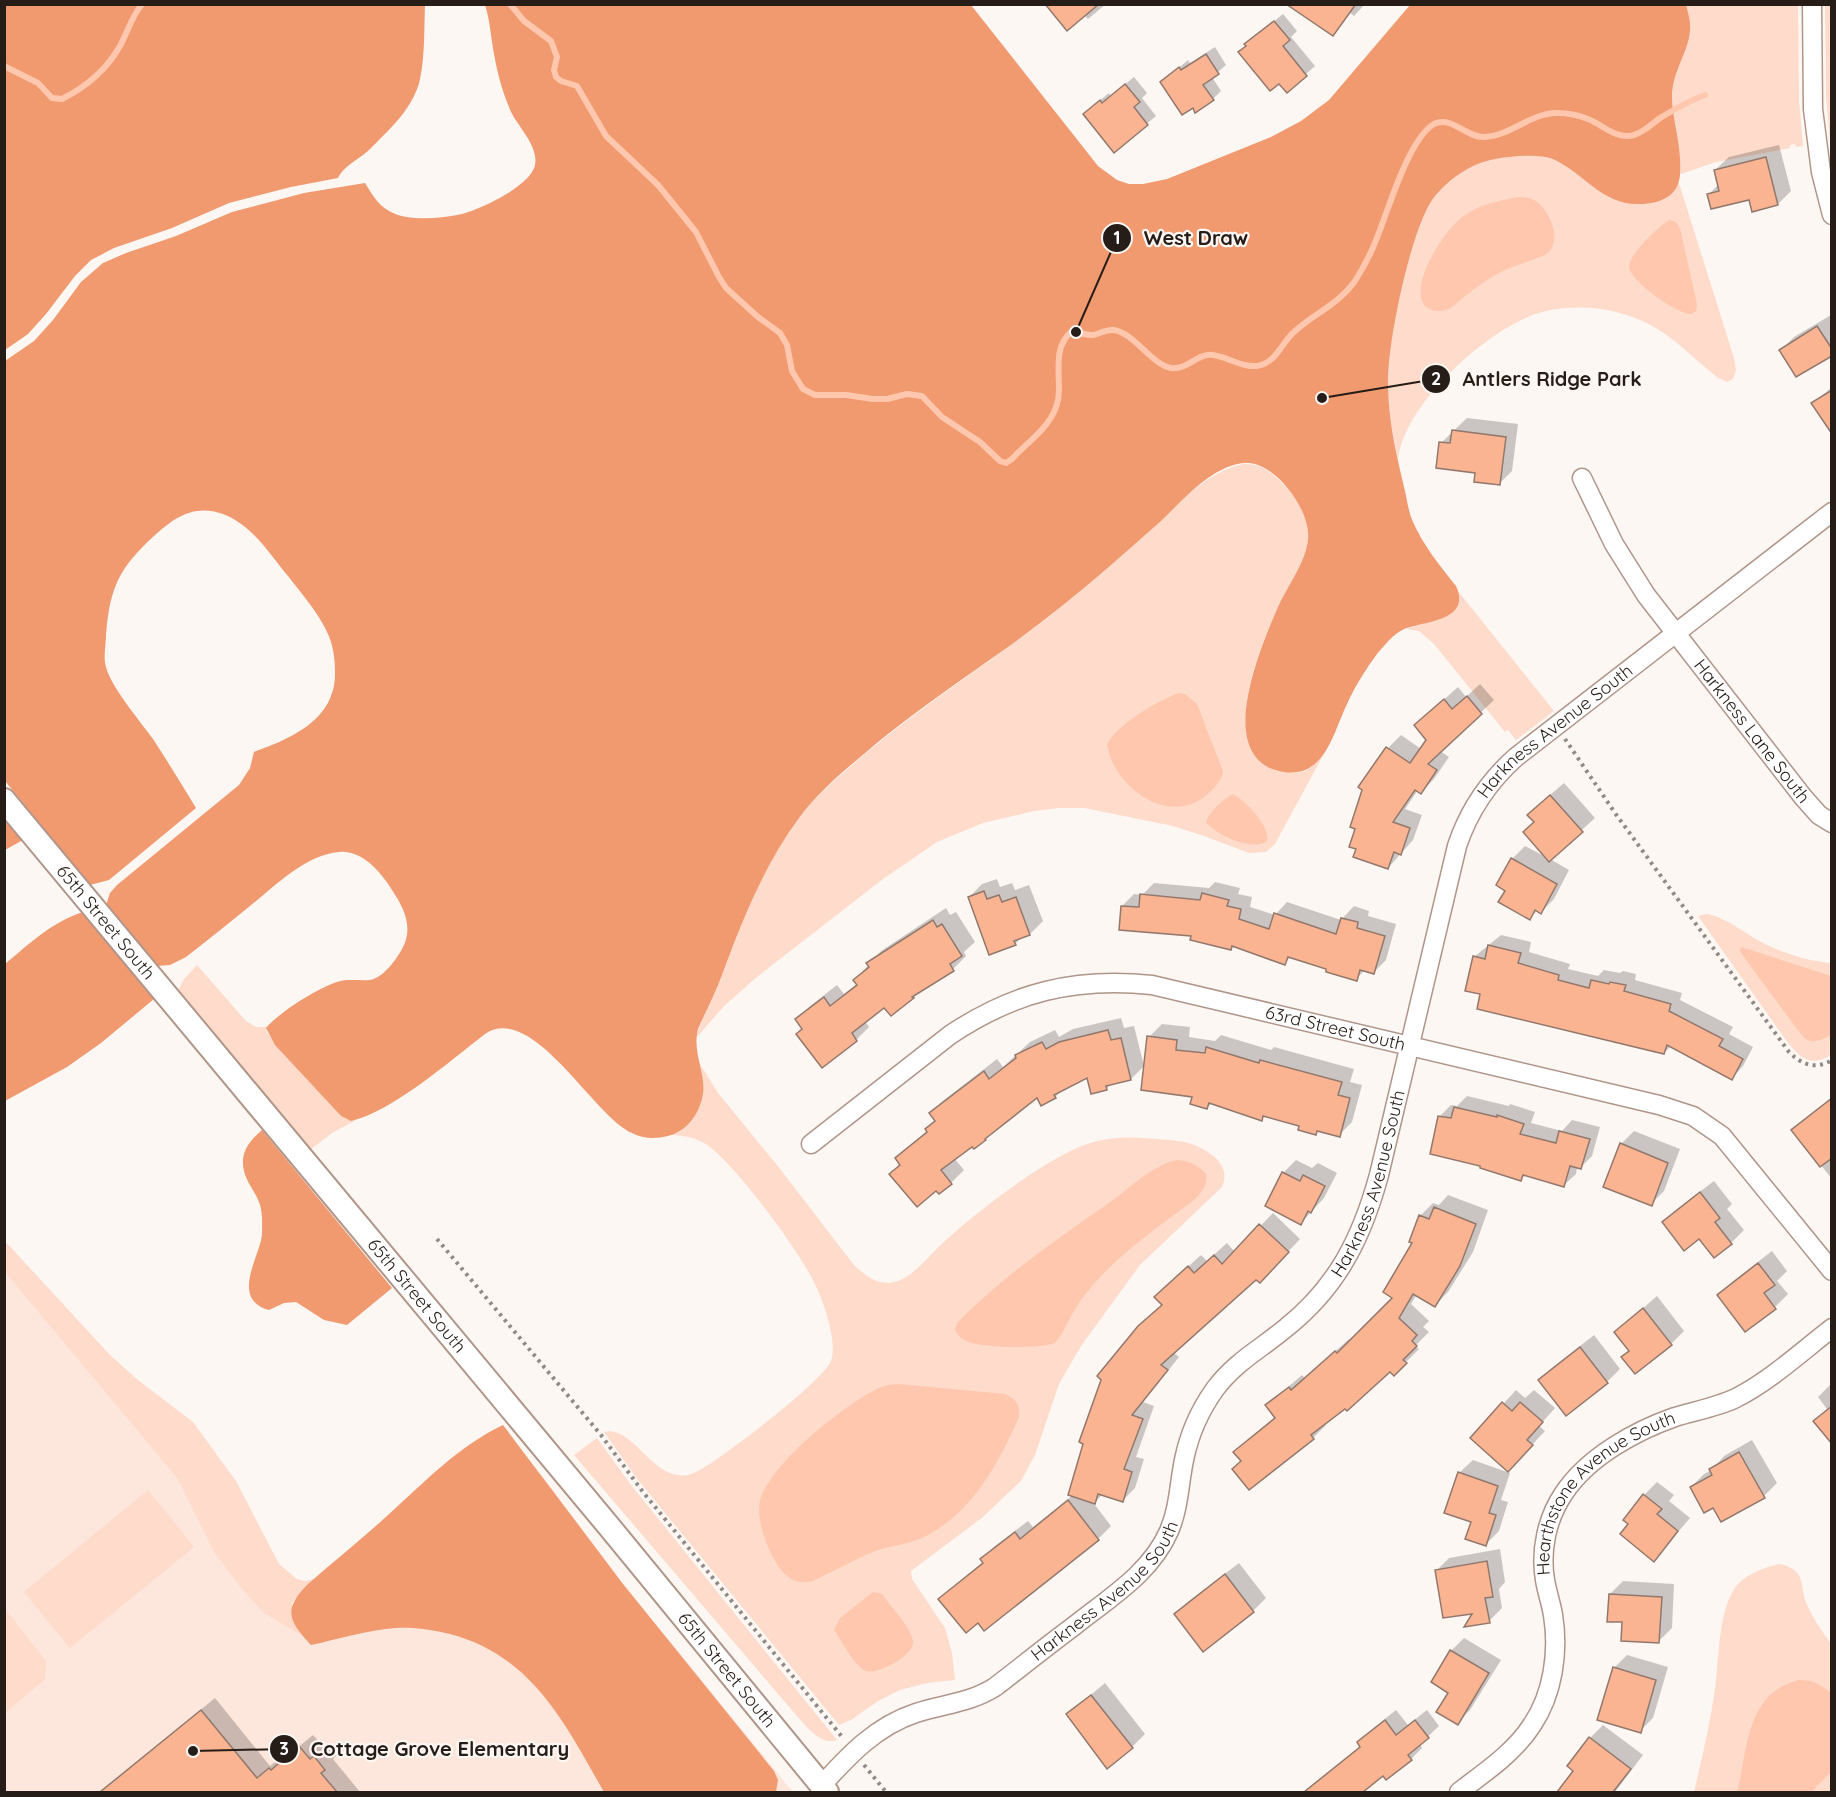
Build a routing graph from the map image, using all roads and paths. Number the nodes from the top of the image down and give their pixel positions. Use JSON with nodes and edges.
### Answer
{"nodes":[{"id":1,"x":1812,"y":4,"type":"edge"},
{"id":2,"x":1832,"y":215,"type":"edge"},
{"id":3,"x":1582,"y":478,"type":"dead end"},
{"id":4,"x":1832,"y":512,"type":"edge"},
{"id":5,"x":1676,"y":634,"type":"junction"},
{"id":6,"x":1565,"y":740,"type":"dead end"},
{"id":7,"x":4,"y":800,"type":"edge"},
{"id":8,"x":1832,"y":823,"type":"edge"},
{"id":9,"x":1409,"y":1046,"type":"junction"},
{"id":10,"x":1832,"y":1060,"type":"edge"},
{"id":11,"x":811,"y":1144,"type":"dead end"},
{"id":12,"x":437,"y":1239,"type":"dead end"},
{"id":13,"x":1832,"y":1271,"type":"edge"},
{"id":14,"x":1832,"y":1328,"type":"edge"},
{"id":15,"x":837,"y":1730,"type":"dead end"},
{"id":16,"x":875,"y":1779,"type":"dead end"},
{"id":17,"x":824,"y":1789,"type":"edge"},
{"id":18,"x":886,"y":1792,"type":"edge"},
{"id":19,"x":1459,"y":1792,"type":"edge"}],
"edges":[{"from":1,"to":2,"type":"street"},
{"from":3,"to":5,"type":"street","name":"Harkness Lane South"},
{"from":4,"to":5,"type":"street","name":"Harkness Avenue South"},
{"from":5,"to":8,"type":"street","name":"Harkness Lane South"},
{"from":5,"to":9,"type":"street","name":"Harkness Avenue South"},
{"from":6,"to":10,"type":"path"},
{"from":7,"to":17,"type":"street","name":"65th Street South"},
{"from":9,"to":11,"type":"street","name":"63rd Street South"},
{"from":9,"to":13,"type":"street","name":"63rd Street South"},
{"from":9,"to":17,"type":"street","name":"Harkness Avenue South"},
{"from":12,"to":15,"type":"path"},
{"from":14,"to":19,"type":"street","name":"Hearthstone Avenue South"},
{"from":16,"to":18,"type":"path"}]}
